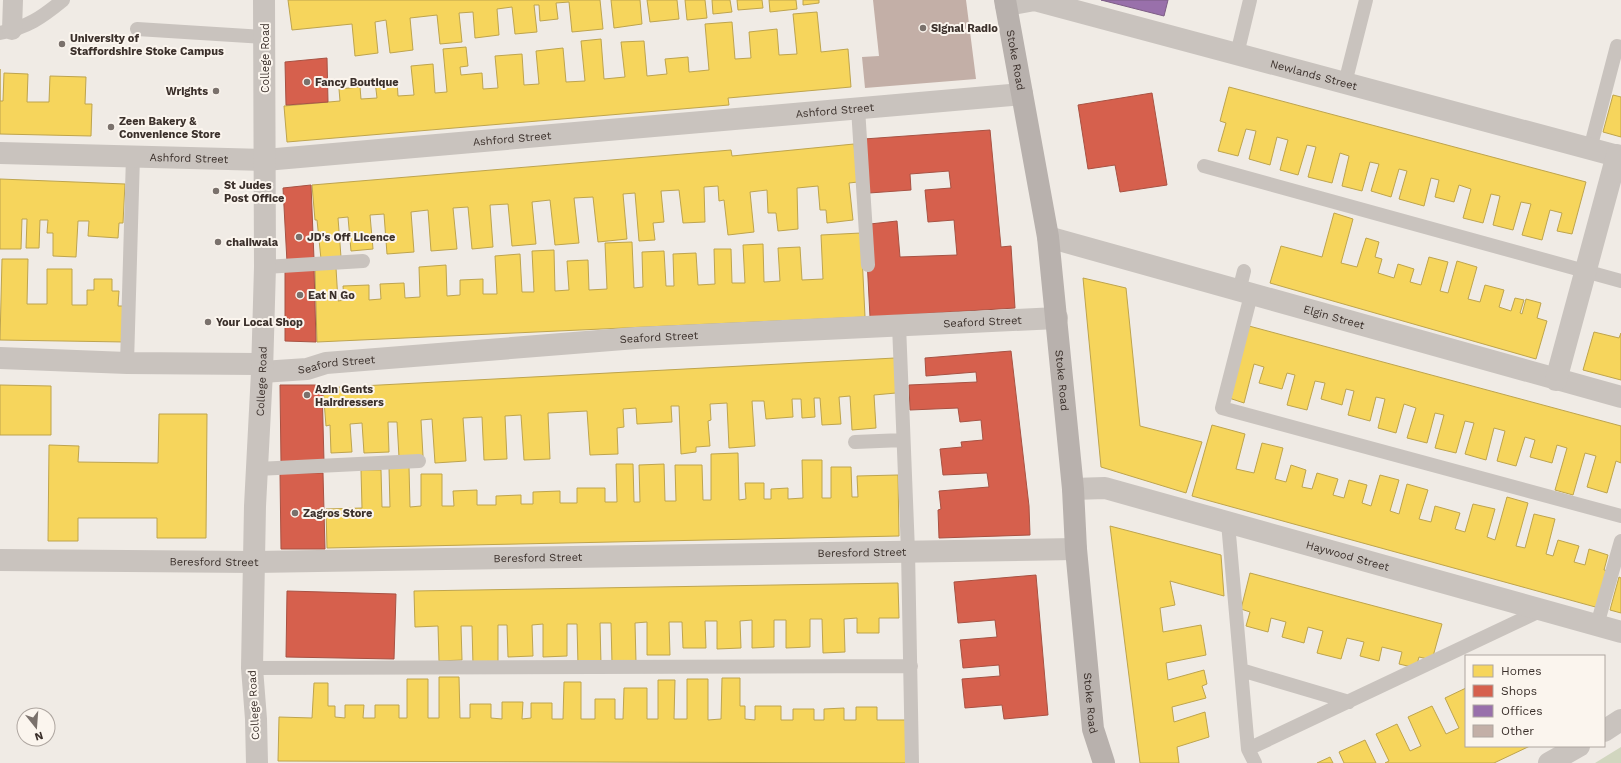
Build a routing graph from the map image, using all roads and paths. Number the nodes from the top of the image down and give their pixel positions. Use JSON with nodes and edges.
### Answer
{"nodes":[{"id":1,"x":13,"y":0,"type":"edge"},
{"id":2,"x":63,"y":0,"type":"edge"},
{"id":3,"x":264,"y":0,"type":"edge"},
{"id":4,"x":1250,"y":0,"type":"edge"},
{"id":5,"x":1366,"y":0,"type":"edge"},
{"id":6,"x":1006,"y":3,"type":"edge"},
{"id":7,"x":137,"y":29,"type":"dead end"},
{"id":8,"x":6,"y":31,"type":"edge"},
{"id":9,"x":265,"y":37,"type":"junction"},
{"id":10,"x":1621,"y":47,"type":"edge"},
{"id":11,"x":1237,"y":54,"type":"junction"},
{"id":12,"x":1345,"y":83,"type":"junction"},
{"id":13,"x":1022,"y":94,"type":"junction"},
{"id":14,"x":858,"y":108,"type":"junction"},
{"id":15,"x":1590,"y":149,"type":"junction"},
{"id":16,"x":0,"y":153,"type":"edge"},
{"id":17,"x":133,"y":156,"type":"junction"},
{"id":18,"x":1619,"y":156,"type":"edge"},
{"id":19,"x":265,"y":160,"type":"junction"},
{"id":20,"x":1204,"y":166,"type":"dead end"},
{"id":21,"x":1048,"y":237,"type":"junction"},
{"id":22,"x":363,"y":261,"type":"dead end"},
{"id":23,"x":868,"y":265,"type":"dead end"},
{"id":24,"x":265,"y":266,"type":"junction"},
{"id":25,"x":1585,"y":272,"type":"junction"},
{"id":26,"x":1621,"y":281,"type":"edge"},
{"id":27,"x":1245,"y":286,"type":"junction"},
{"id":28,"x":1057,"y":318,"type":"junction"},
{"id":29,"x":900,"y":325,"type":"junction"},
{"id":30,"x":0,"y":358,"type":"edge"},
{"id":31,"x":127,"y":363,"type":"junction"},
{"id":32,"x":262,"y":368,"type":"junction"},
{"id":33,"x":1556,"y":380,"type":"junction"},
{"id":34,"x":1621,"y":397,"type":"edge"},
{"id":35,"x":903,"y":440,"type":"junction"},
{"id":36,"x":855,"y":442,"type":"dead end"},
{"id":37,"x":419,"y":461,"type":"dead end"},
{"id":38,"x":258,"y":469,"type":"junction"},
{"id":39,"x":1073,"y":489,"type":"junction"},
{"id":40,"x":1621,"y":516,"type":"edge"},
{"id":41,"x":1228,"y":522,"type":"junction"},
{"id":42,"x":1621,"y":542,"type":"edge"},
{"id":43,"x":1076,"y":549,"type":"junction"},
{"id":44,"x":908,"y":551,"type":"junction"},
{"id":45,"x":0,"y":560,"type":"edge"},
{"id":46,"x":254,"y":562,"type":"junction"},
{"id":47,"x":1542,"y":610,"type":"junction"},
{"id":48,"x":1597,"y":625,"type":"junction"},
{"id":49,"x":1621,"y":632,"type":"edge"},
{"id":50,"x":911,"y":666,"type":"junction"},
{"id":51,"x":252,"y":668,"type":"junction"},
{"id":52,"x":1241,"y":670,"type":"junction"},
{"id":53,"x":1349,"y":702,"type":"junction"},
{"id":54,"x":1621,"y":720,"type":"edge"},
{"id":55,"x":1605,"y":730,"type":"edge"},
{"id":56,"x":1577,"y":747,"type":"edge"},
{"id":57,"x":1248,"y":749,"type":"junction"},
{"id":58,"x":257,"y":763,"type":"edge"},
{"id":59,"x":912,"y":763,"type":"edge"},
{"id":60,"x":1104,"y":763,"type":"edge"},
{"id":61,"x":1255,"y":763,"type":"edge"},
{"id":62,"x":1548,"y":763,"type":"edge"}],
"edges":[{"from":1,"to":8,"type":"street"},
{"from":2,"to":8,"type":"lane"},
{"from":3,"to":9,"type":"street","name":"College Road"},
{"from":4,"to":11,"type":"lane"},
{"from":5,"to":12,"type":"lane"},
{"from":6,"to":11,"type":"street","name":"Newlands Street"},
{"from":6,"to":13,"type":"main road","name":"Stoke Road"},
{"from":7,"to":9,"type":"lane"},
{"from":9,"to":19,"type":"street","name":"College Road"},
{"from":10,"to":15,"type":"lane"},
{"from":11,"to":12,"type":"street","name":"Newlands Street"},
{"from":12,"to":15,"type":"street","name":"Newlands Street"},
{"from":13,"to":14,"type":"street","name":"Ashford Street"},
{"from":13,"to":21,"type":"main road","name":"Stoke Road"},
{"from":14,"to":19,"type":"street","name":"Ashford Street"},
{"from":14,"to":23,"type":"lane"},
{"from":15,"to":18,"type":"street","name":"Newlands Street"},
{"from":16,"to":17,"type":"street","name":"Ashford Street"},
{"from":17,"to":19,"type":"street","name":"Ashford Street"},
{"from":17,"to":31,"type":"lane"},
{"from":18,"to":25,"type":"street"},
{"from":19,"to":24,"type":"street","name":"College Road"},
{"from":20,"to":25,"type":"lane"},
{"from":21,"to":27,"type":"street","name":"Elgin Street"},
{"from":21,"to":28,"type":"main road","name":"Stoke Road"},
{"from":22,"to":24,"type":"lane"},
{"from":24,"to":32,"type":"street","name":"College Road"},
{"from":25,"to":26,"type":"lane"},
{"from":25,"to":33,"type":"street"},
{"from":27,"to":33,"type":"street","name":"Elgin Street"},
{"from":27,"to":40,"type":"lane"},
{"from":28,"to":29,"type":"street","name":"Seaford Street"},
{"from":28,"to":39,"type":"main road","name":"Stoke Road"},
{"from":29,"to":32,"type":"street","name":"Seaford Street"},
{"from":29,"to":35,"type":"lane"},
{"from":30,"to":31,"type":"street","name":"Seaford Street"},
{"from":31,"to":32,"type":"street","name":"Seaford Street"},
{"from":32,"to":38,"type":"street","name":"College Road"},
{"from":33,"to":34,"type":"street","name":"Elgin Street"},
{"from":35,"to":36,"type":"lane"},
{"from":35,"to":44,"type":"lane"},
{"from":37,"to":38,"type":"lane"},
{"from":38,"to":46,"type":"street","name":"College Road"},
{"from":39,"to":41,"type":"street","name":"Haywood Street"},
{"from":39,"to":43,"type":"main road","name":"Stoke Road"},
{"from":41,"to":47,"type":"street","name":"Haywood Street"},
{"from":41,"to":52,"type":"lane"},
{"from":42,"to":48,"type":"lane"},
{"from":43,"to":44,"type":"street","name":"Beresford Street"},
{"from":43,"to":60,"type":"main road","name":"Stoke Road"},
{"from":44,"to":46,"type":"street","name":"Beresford Street"},
{"from":44,"to":50,"type":"lane"},
{"from":45,"to":46,"type":"street","name":"Beresford Street"},
{"from":46,"to":51,"type":"street","name":"College Road"},
{"from":47,"to":48,"type":"street","name":"Haywood Street"},
{"from":47,"to":53,"type":"lane"},
{"from":48,"to":49,"type":"street","name":"Haywood Street"},
{"from":50,"to":51,"type":"lane"},
{"from":50,"to":59,"type":"lane"},
{"from":51,"to":58,"type":"street","name":"College Road"},
{"from":52,"to":53,"type":"lane"},
{"from":52,"to":57,"type":"lane"},
{"from":53,"to":57,"type":"lane"},
{"from":54,"to":55,"type":"street"},
{"from":56,"to":62,"type":"street"},
{"from":57,"to":61,"type":"lane"}]}
